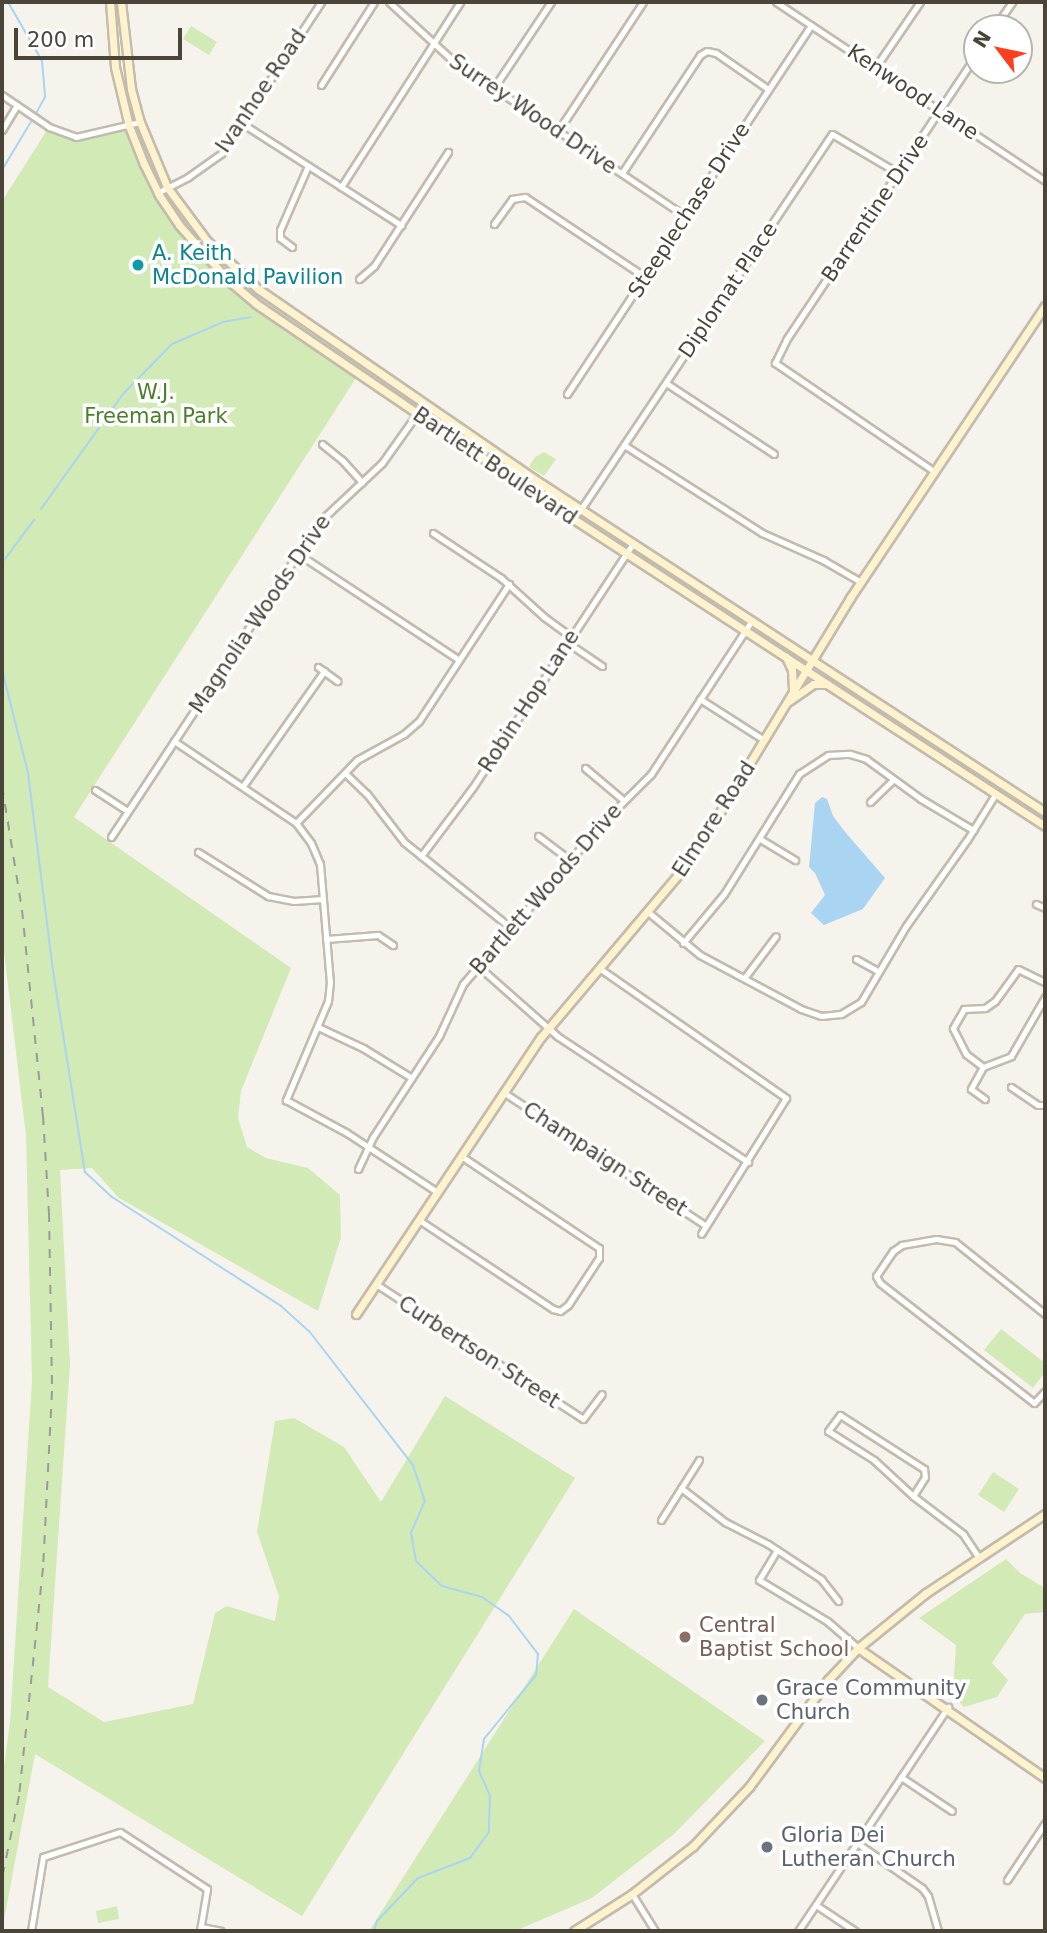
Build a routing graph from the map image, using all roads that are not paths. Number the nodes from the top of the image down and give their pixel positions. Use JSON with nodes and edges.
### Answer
{"nodes":[{"id":1,"x":110,"y":2,"type":"edge"},
{"id":2,"x":121,"y":2,"type":"edge"},
{"id":3,"x":321,"y":2,"type":"edge"},
{"id":4,"x":374,"y":2,"type":"edge"},
{"id":5,"x":389,"y":2,"type":"edge"},
{"id":6,"x":460,"y":2,"type":"edge"},
{"id":7,"x":551,"y":2,"type":"edge"},
{"id":8,"x":920,"y":2,"type":"edge"},
{"id":9,"x":640,"y":3,"type":"edge"},
{"id":10,"x":780,"y":3,"type":"edge"},
{"id":11,"x":811,"y":25,"type":"junction"},
{"id":12,"x":433,"y":43,"type":"junction"},
{"id":13,"x":127,"y":63,"type":"junction"},
{"id":14,"x":114,"y":67,"type":"junction"},
{"id":15,"x":876,"y":68,"type":"junction"},
{"id":16,"x":963,"y":75,"type":"edge"},
{"id":17,"x":321,"y":85,"type":"dead end"},
{"id":18,"x":493,"y":89,"type":"junction"},
{"id":19,"x":768,"y":89,"type":"junction"},
{"id":20,"x":2,"y":95,"type":"edge"},
{"id":21,"x":17,"y":106,"type":"junction"},
{"id":22,"x":939,"y":110,"type":"junction"},
{"id":23,"x":140,"y":122,"type":"junction"},
{"id":24,"x":243,"y":124,"type":"junction"},
{"id":25,"x":128,"y":126,"type":"junction"},
{"id":26,"x":2,"y":130,"type":"edge"},
{"id":27,"x":558,"y":131,"type":"junction"},
{"id":28,"x":448,"y":152,"type":"dead end"},
{"id":29,"x":308,"y":166,"type":"junction"},
{"id":30,"x":622,"y":173,"type":"junction"},
{"id":31,"x":898,"y":173,"type":"junction"},
{"id":32,"x":1045,"y":180,"type":"edge"},
{"id":33,"x":167,"y":187,"type":"junction"},
{"id":34,"x":341,"y":187,"type":"junction"},
{"id":35,"x":158,"y":193,"type":"junction"},
{"id":36,"x":685,"y":216,"type":"junction"},
{"id":37,"x":494,"y":224,"type":"dead end"},
{"id":38,"x":401,"y":225,"type":"junction"},
{"id":39,"x":292,"y":247,"type":"dead end"},
{"id":40,"x":645,"y":277,"type":"junction"},
{"id":41,"x":359,"y":279,"type":"dead end"},
{"id":42,"x":1045,"y":306,"type":"edge"},
{"id":43,"x":666,"y":383,"type":"junction"},
{"id":44,"x":567,"y":394,"type":"dead end"},
{"id":45,"x":424,"y":404,"type":"junction"},
{"id":46,"x":417,"y":414,"type":"junction"},
{"id":47,"x":322,"y":444,"type":"dead end"},
{"id":48,"x":624,"y":445,"type":"junction"},
{"id":49,"x":774,"y":454,"type":"dead end"},
{"id":50,"x":935,"y":472,"type":"junction"},
{"id":51,"x":362,"y":481,"type":"junction"},
{"id":52,"x":581,"y":509,"type":"junction"},
{"id":53,"x":433,"y":533,"type":"dead end"},
{"id":54,"x":634,"y":543,"type":"junction"},
{"id":55,"x":298,"y":553,"type":"junction"},
{"id":56,"x":627,"y":554,"type":"junction"},
{"id":57,"x":860,"y":582,"type":"junction"},
{"id":58,"x":509,"y":584,"type":"junction"},
{"id":59,"x":752,"y":620,"type":"junction"},
{"id":60,"x":746,"y":630,"type":"junction"},
{"id":61,"x":572,"y":636,"type":"junction"},
{"id":62,"x":568,"y":643,"type":"junction"},
{"id":63,"x":786,"y":656,"type":"junction"},
{"id":64,"x":813,"y":659,"type":"junction"},
{"id":65,"x":459,"y":660,"type":"junction"},
{"id":66,"x":601,"y":666,"type":"dead end"},
{"id":67,"x":807,"y":670,"type":"junction"},
{"id":68,"x":337,"y":681,"type":"dead end"},
{"id":69,"x":828,"y":684,"type":"junction"},
{"id":70,"x":793,"y":691,"type":"junction"},
{"id":71,"x":700,"y":699,"type":"junction"},
{"id":72,"x":785,"y":703,"type":"junction"},
{"id":73,"x":923,"y":732,"type":"junction"},
{"id":74,"x":764,"y":740,"type":"junction"},
{"id":75,"x":174,"y":741,"type":"junction"},
{"id":76,"x":917,"y":742,"type":"junction"},
{"id":77,"x":585,"y":768,"type":"dead end"},
{"id":78,"x":345,"y":773,"type":"junction"},
{"id":79,"x":893,"y":780,"type":"junction"},
{"id":80,"x":243,"y":786,"type":"junction"},
{"id":81,"x":95,"y":790,"type":"dead end"},
{"id":82,"x":996,"y":793,"type":"junction"},
{"id":83,"x":623,"y":800,"type":"junction"},
{"id":84,"x":870,"y":802,"type":"dead end"},
{"id":85,"x":128,"y":811,"type":"junction"},
{"id":86,"x":1045,"y":812,"type":"edge"},
{"id":87,"x":296,"y":823,"type":"junction"},
{"id":88,"x":1045,"y":826,"type":"edge"},
{"id":89,"x":974,"y":830,"type":"junction"},
{"id":90,"x":537,"y":836,"type":"dead end"},
{"id":91,"x":111,"y":837,"type":"dead end"},
{"id":92,"x":760,"y":839,"type":"junction"},
{"id":93,"x":198,"y":852,"type":"dead end"},
{"id":94,"x":421,"y":856,"type":"junction"},
{"id":95,"x":570,"y":860,"type":"junction"},
{"id":96,"x":795,"y":860,"type":"dead end"},
{"id":97,"x":323,"y":900,"type":"junction"},
{"id":98,"x":1037,"y":904,"type":"dead end"},
{"id":99,"x":1045,"y":908,"type":"edge"},
{"id":100,"x":648,"y":912,"type":"junction"},
{"id":101,"x":511,"y":928,"type":"junction"},
{"id":102,"x":776,"y":936,"type":"dead end"},
{"id":103,"x":326,"y":939,"type":"junction"},
{"id":104,"x":683,"y":943,"type":"junction"},
{"id":105,"x":393,"y":945,"type":"dead end"},
{"id":106,"x":856,"y":959,"type":"dead end"},
{"id":107,"x":478,"y":966,"type":"junction"},
{"id":108,"x":599,"y":968,"type":"junction"},
{"id":109,"x":879,"y":972,"type":"junction"},
{"id":110,"x":745,"y":977,"type":"junction"},
{"id":111,"x":1045,"y":982,"type":"edge"},
{"id":112,"x":1045,"y":997,"type":"edge"},
{"id":113,"x":318,"y":1027,"type":"junction"},
{"id":114,"x":548,"y":1028,"type":"junction"},
{"id":115,"x":983,"y":1067,"type":"junction"},
{"id":116,"x":412,"y":1078,"type":"junction"},
{"id":117,"x":1012,"y":1087,"type":"dead end"},
{"id":118,"x":503,"y":1092,"type":"junction"},
{"id":119,"x":985,"y":1099,"type":"dead end"},
{"id":120,"x":1045,"y":1105,"type":"edge"},
{"id":121,"x":368,"y":1148,"type":"junction"},
{"id":122,"x":461,"y":1156,"type":"junction"},
{"id":123,"x":748,"y":1162,"type":"junction"},
{"id":124,"x":358,"y":1169,"type":"dead end"},
{"id":125,"x":437,"y":1192,"type":"junction"},
{"id":126,"x":419,"y":1220,"type":"junction"},
{"id":127,"x":706,"y":1226,"type":"junction"},
{"id":128,"x":701,"y":1234,"type":"dead end"},
{"id":129,"x":376,"y":1284,"type":"junction"},
{"id":130,"x":356,"y":1314,"type":"dead end"},
{"id":131,"x":1045,"y":1314,"type":"edge"},
{"id":132,"x":1045,"y":1391,"type":"edge"},
{"id":133,"x":601,"y":1394,"type":"dead end"},
{"id":134,"x":699,"y":1460,"type":"dead end"},
{"id":135,"x":681,"y":1488,"type":"junction"},
{"id":136,"x":913,"y":1496,"type":"junction"},
{"id":137,"x":1045,"y":1514,"type":"edge"},
{"id":138,"x":660,"y":1520,"type":"dead end"},
{"id":139,"x":777,"y":1550,"type":"junction"},
{"id":140,"x":979,"y":1559,"type":"junction"},
{"id":141,"x":838,"y":1601,"type":"dead end"},
{"id":142,"x":858,"y":1648,"type":"junction"},
{"id":143,"x":948,"y":1707,"type":"junction"},
{"id":144,"x":901,"y":1777,"type":"junction"},
{"id":145,"x":1045,"y":1779,"type":"edge"},
{"id":146,"x":952,"y":1811,"type":"dead end"},
{"id":147,"x":1045,"y":1824,"type":"edge"},
{"id":148,"x":857,"y":1843,"type":"junction"},
{"id":149,"x":1007,"y":1880,"type":"dead end"},
{"id":150,"x":632,"y":1894,"type":"junction"},
{"id":151,"x":816,"y":1905,"type":"junction"},
{"id":152,"x":200,"y":1929,"type":"edge"},
{"id":153,"x":31,"y":1931,"type":"edge"},
{"id":154,"x":221,"y":1931,"type":"edge"},
{"id":155,"x":574,"y":1931,"type":"edge"},
{"id":156,"x":655,"y":1931,"type":"edge"},
{"id":157,"x":798,"y":1931,"type":"edge"},
{"id":158,"x":855,"y":1931,"type":"edge"},
{"id":159,"x":938,"y":1931,"type":"edge"}],
"edges":[{"from":1,"to":14,"type":"main road","name":"Bartlett Boulevard"},
{"from":2,"to":13,"type":"main road","name":"Bartlett Boulevard"},
{"from":3,"to":24,"type":"street","name":"Ivanhoe Road"},
{"from":4,"to":17,"type":"street"},
{"from":5,"to":12,"type":"street","name":"Surrey Wood Drive"},
{"from":6,"to":12,"type":"street"},
{"from":7,"to":18,"type":"street"},
{"from":8,"to":15,"type":"street"},
{"from":9,"to":27,"type":"street"},
{"from":10,"to":11,"type":"street","name":"Kenwood Lane"},
{"from":11,"to":15,"type":"street","name":"Kenwood Lane"},
{"from":11,"to":19,"type":"street","name":"Steeplechase Drive"},
{"from":12,"to":18,"type":"street","name":"Surrey Wood Drive"},
{"from":12,"to":34,"type":"street"},
{"from":13,"to":14,"type":"main road"},
{"from":13,"to":23,"type":"main road","name":"Bartlett Boulevard"},
{"from":14,"to":25,"type":"main road","name":"Bartlett Boulevard"},
{"from":15,"to":22,"type":"street","name":"Kenwood Lane"},
{"from":16,"to":22,"type":"street","name":"Barrentine Drive"},
{"from":18,"to":27,"type":"street","name":"Surrey Wood Drive"},
{"from":19,"to":30,"type":"street"},
{"from":19,"to":36,"type":"street","name":"Steeplechase Drive"},
{"from":20,"to":21,"type":"street"},
{"from":21,"to":25,"type":"street"},
{"from":21,"to":26,"type":"street"},
{"from":22,"to":31,"type":"street","name":"Barrentine Drive"},
{"from":22,"to":32,"type":"street","name":"Kenwood Lane"},
{"from":23,"to":25,"type":"street"},
{"from":23,"to":33,"type":"main road","name":"Bartlett Boulevard"},
{"from":24,"to":29,"type":"street"},
{"from":24,"to":33,"type":"street","name":"Ivanhoe Road"},
{"from":25,"to":35,"type":"main road","name":"Bartlett Boulevard"},
{"from":27,"to":30,"type":"street","name":"Surrey Wood Drive"},
{"from":28,"to":38,"type":"street"},
{"from":29,"to":34,"type":"street"},
{"from":29,"to":39,"type":"street"},
{"from":30,"to":36,"type":"street","name":"Surrey Wood Drive"},
{"from":31,"to":43,"type":"street","name":"Diplomat Place"},
{"from":31,"to":50,"type":"street","name":"Barrentine Drive"},
{"from":33,"to":35,"type":"street","name":"Ivanhoe Road"},
{"from":33,"to":45,"type":"main road","name":"Bartlett Boulevard"},
{"from":34,"to":38,"type":"street"},
{"from":35,"to":46,"type":"main road","name":"Bartlett Boulevard"},
{"from":36,"to":40,"type":"street","name":"Steeplechase Drive"},
{"from":37,"to":40,"type":"street"},
{"from":38,"to":41,"type":"street"},
{"from":40,"to":44,"type":"street","name":"Steeplechase Drive"},
{"from":42,"to":50,"type":"main road","name":"Elmore Road"},
{"from":43,"to":48,"type":"street","name":"Diplomat Place"},
{"from":43,"to":49,"type":"street"},
{"from":45,"to":46,"type":"street","name":"Magnolia Woods Drive"},
{"from":45,"to":52,"type":"main road","name":"Bartlett Boulevard"},
{"from":46,"to":51,"type":"street","name":"Magnolia Woods Drive"},
{"from":46,"to":56,"type":"main road","name":"Bartlett Boulevard"},
{"from":47,"to":51,"type":"street"},
{"from":48,"to":52,"type":"street","name":"Diplomat Place"},
{"from":48,"to":57,"type":"street"},
{"from":50,"to":57,"type":"main road","name":"Elmore Road"},
{"from":51,"to":55,"type":"street","name":"Magnolia Woods Drive"},
{"from":52,"to":54,"type":"main road","name":"Bartlett Boulevard"},
{"from":53,"to":58,"type":"street"},
{"from":54,"to":56,"type":"street","name":"Robin Hop Lane"},
{"from":54,"to":59,"type":"main road","name":"Bartlett Boulevard"},
{"from":55,"to":65,"type":"street"},
{"from":55,"to":75,"type":"street","name":"Magnolia Woods Drive"},
{"from":56,"to":60,"type":"main road","name":"Bartlett Boulevard"},
{"from":56,"to":61,"type":"street","name":"Robin Hop Lane"},
{"from":57,"to":64,"type":"main road","name":"Elmore Road"},
{"from":58,"to":61,"type":"street"},
{"from":58,"to":65,"type":"street"},
{"from":59,"to":60,"type":"street","name":"Bartlett Woods Drive"},
{"from":59,"to":64,"type":"main road","name":"Bartlett Boulevard"},
{"from":60,"to":63,"type":"main road","name":"Bartlett Boulevard"},
{"from":60,"to":71,"type":"street","name":"Bartlett Woods Drive"},
{"from":61,"to":62,"type":"street","name":"Robin Hop Lane"},
{"from":62,"to":66,"type":"street"},
{"from":62,"to":94,"type":"street","name":"Robin Hop Lane"},
{"from":63,"to":67,"type":"main road","name":"Bartlett Boulevard"},
{"from":63,"to":70,"type":"main road"},
{"from":64,"to":67,"type":"main road","name":"Elmore Road"},
{"from":64,"to":73,"type":"main road","name":"Bartlett Boulevard"},
{"from":65,"to":78,"type":"street"},
{"from":67,"to":69,"type":"main road","name":"Bartlett Boulevard"},
{"from":67,"to":70,"type":"main road","name":"Elmore Road"},
{"from":68,"to":80,"type":"street"},
{"from":69,"to":72,"type":"main road"},
{"from":69,"to":76,"type":"main road","name":"Bartlett Boulevard"},
{"from":70,"to":72,"type":"main road","name":"Elmore Road"},
{"from":71,"to":74,"type":"street"},
{"from":71,"to":83,"type":"street","name":"Bartlett Woods Drive"},
{"from":72,"to":74,"type":"main road","name":"Elmore Road"},
{"from":73,"to":76,"type":"main road"},
{"from":73,"to":86,"type":"main road","name":"Bartlett Boulevard"},
{"from":74,"to":100,"type":"main road","name":"Elmore Road"},
{"from":75,"to":80,"type":"street"},
{"from":75,"to":85,"type":"street","name":"Magnolia Woods Drive"},
{"from":76,"to":82,"type":"main road","name":"Bartlett Boulevard"},
{"from":77,"to":83,"type":"street"},
{"from":78,"to":87,"type":"street"},
{"from":78,"to":94,"type":"street"},
{"from":79,"to":84,"type":"street"},
{"from":79,"to":89,"type":"street"},
{"from":79,"to":92,"type":"street"},
{"from":80,"to":87,"type":"street"},
{"from":81,"to":85,"type":"street"},
{"from":82,"to":88,"type":"main road","name":"Bartlett Boulevard"},
{"from":82,"to":89,"type":"street"},
{"from":83,"to":95,"type":"street","name":"Bartlett Woods Drive"},
{"from":85,"to":91,"type":"street","name":"Magnolia Woods Drive"},
{"from":87,"to":97,"type":"street"},
{"from":89,"to":109,"type":"street"},
{"from":90,"to":95,"type":"street"},
{"from":92,"to":96,"type":"street"},
{"from":92,"to":104,"type":"street"},
{"from":93,"to":97,"type":"street"},
{"from":94,"to":101,"type":"street"},
{"from":95,"to":101,"type":"street","name":"Bartlett Woods Drive"},
{"from":97,"to":103,"type":"street"},
{"from":98,"to":99,"type":"street"},
{"from":100,"to":104,"type":"street"},
{"from":100,"to":108,"type":"main road","name":"Elmore Road"},
{"from":101,"to":107,"type":"street","name":"Bartlett Woods Drive"},
{"from":102,"to":110,"type":"street"},
{"from":103,"to":105,"type":"street"},
{"from":103,"to":113,"type":"street"},
{"from":104,"to":110,"type":"street"},
{"from":106,"to":109,"type":"street"},
{"from":107,"to":114,"type":"street"},
{"from":107,"to":116,"type":"street","name":"Bartlett Woods Drive"},
{"from":108,"to":114,"type":"main road","name":"Elmore Road"},
{"from":108,"to":123,"type":"street"},
{"from":109,"to":110,"type":"street"},
{"from":111,"to":115,"type":"street"},
{"from":112,"to":115,"type":"street"},
{"from":113,"to":116,"type":"street"},
{"from":113,"to":121,"type":"street"},
{"from":114,"to":118,"type":"main road","name":"Elmore Road"},
{"from":114,"to":123,"type":"street"},
{"from":115,"to":119,"type":"street"},
{"from":116,"to":121,"type":"street","name":"Bartlett Woods Drive"},
{"from":117,"to":120,"type":"street"},
{"from":118,"to":122,"type":"main road","name":"Elmore Road"},
{"from":118,"to":127,"type":"street","name":"Champaign Street"},
{"from":121,"to":124,"type":"street","name":"Bartlett Woods Drive"},
{"from":121,"to":125,"type":"street"},
{"from":122,"to":125,"type":"main road","name":"Elmore Road"},
{"from":122,"to":126,"type":"street"},
{"from":123,"to":127,"type":"street"},
{"from":125,"to":126,"type":"main road","name":"Elmore Road"},
{"from":126,"to":129,"type":"main road","name":"Elmore Road"},
{"from":127,"to":128,"type":"street"},
{"from":129,"to":130,"type":"main road","name":"Elmore Road"},
{"from":129,"to":133,"type":"street","name":"Curbertson Street"},
{"from":131,"to":132,"type":"street"},
{"from":134,"to":135,"type":"street"},
{"from":135,"to":138,"type":"street"},
{"from":135,"to":139,"type":"street"},
{"from":136,"to":136,"type":"street"},
{"from":136,"to":140,"type":"street"},
{"from":137,"to":140,"type":"main road"},
{"from":139,"to":141,"type":"street"},
{"from":139,"to":142,"type":"street"},
{"from":140,"to":142,"type":"main road"},
{"from":142,"to":143,"type":"main road"},
{"from":142,"to":150,"type":"main road"},
{"from":143,"to":144,"type":"street"},
{"from":143,"to":145,"type":"main road"},
{"from":144,"to":146,"type":"street"},
{"from":144,"to":148,"type":"street"},
{"from":147,"to":149,"type":"street"},
{"from":148,"to":151,"type":"street"},
{"from":148,"to":159,"type":"street"},
{"from":150,"to":155,"type":"main road"},
{"from":150,"to":156,"type":"street"},
{"from":151,"to":157,"type":"street"},
{"from":151,"to":158,"type":"street"},
{"from":152,"to":153,"type":"street"},
{"from":152,"to":154,"type":"street"}]}
